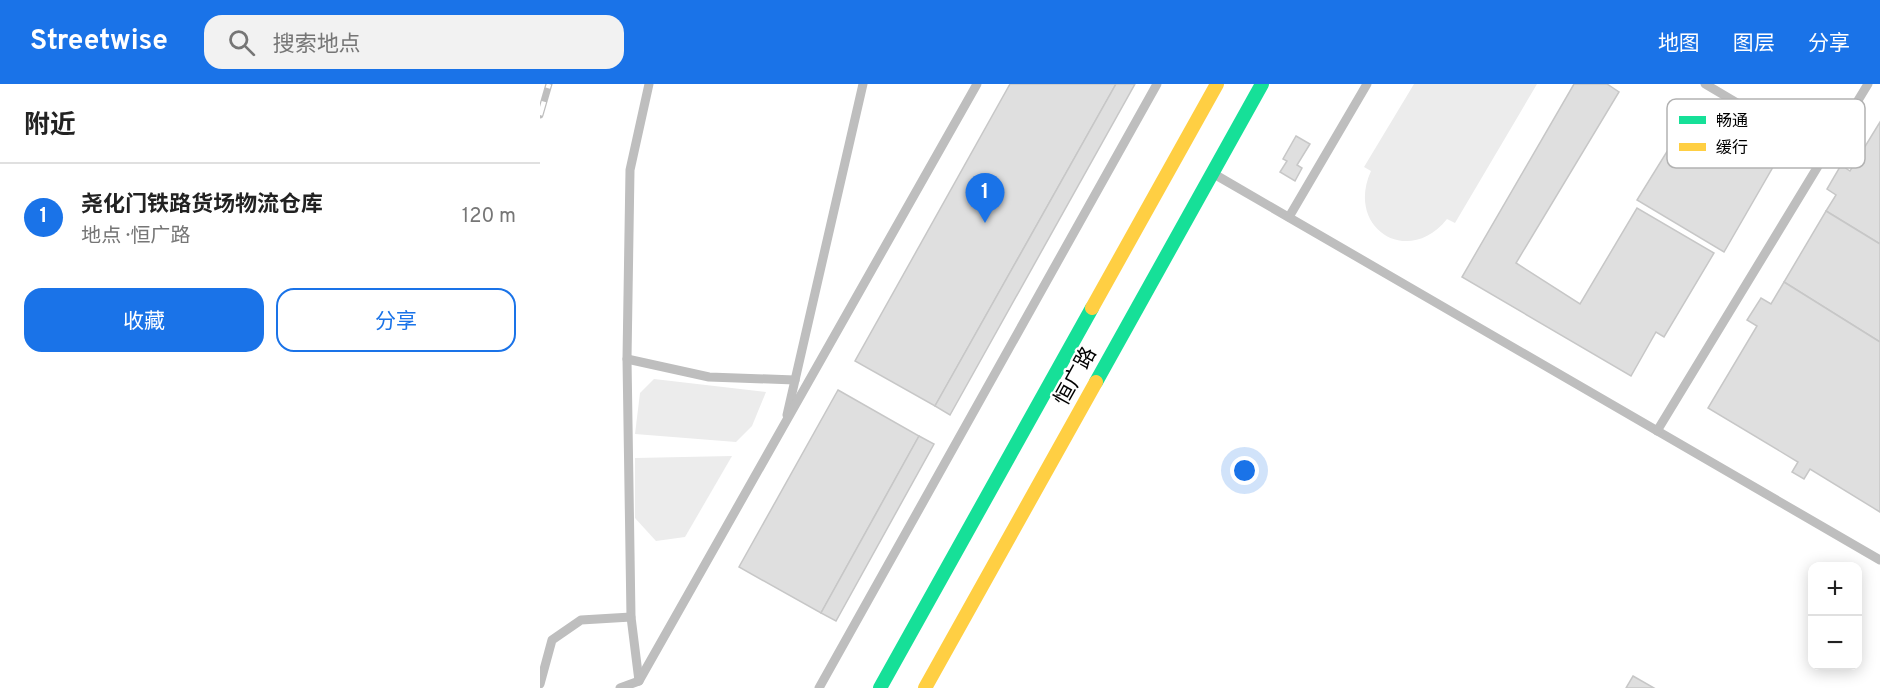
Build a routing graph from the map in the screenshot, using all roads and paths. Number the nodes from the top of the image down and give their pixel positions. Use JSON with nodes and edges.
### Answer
{"nodes":[{"id":1,"x":649,"y":84,"type":"edge"},
{"id":2,"x":863,"y":84,"type":"edge"},
{"id":3,"x":977,"y":84,"type":"edge"},
{"id":4,"x":1157,"y":84,"type":"edge"},
{"id":5,"x":1216,"y":84,"type":"edge"},
{"id":6,"x":1262,"y":84,"type":"edge"},
{"id":7,"x":1367,"y":84,"type":"edge"},
{"id":8,"x":1705,"y":84,"type":"edge"},
{"id":9,"x":1868,"y":84,"type":"edge"},
{"id":10,"x":1730,"y":99,"type":"edge"},
{"id":11,"x":1859,"y":99,"type":"edge"},
{"id":12,"x":1817,"y":168,"type":"edge"},
{"id":13,"x":1212,"y":173,"type":"junction"},
{"id":14,"x":1289,"y":217,"type":"junction"},
{"id":15,"x":627,"y":359,"type":"junction"},
{"id":16,"x":795,"y":380,"type":"junction"},
{"id":17,"x":784,"y":424,"type":"junction"},
{"id":18,"x":1657,"y":431,"type":"junction"},
{"id":19,"x":1880,"y":560,"type":"edge"},
{"id":20,"x":631,"y":617,"type":"junction"},
{"id":21,"x":639,"y":681,"type":"junction"},
{"id":22,"x":540,"y":684,"type":"edge"},
{"id":23,"x":620,"y":688,"type":"edge"},
{"id":24,"x":819,"y":688,"type":"edge"},
{"id":25,"x":880,"y":688,"type":"edge"},
{"id":26,"x":925,"y":688,"type":"edge"}],
"edges":[{"from":1,"to":15,"type":"lane"},
{"from":2,"to":16,"type":"lane"},
{"from":3,"to":17,"type":"lane"},
{"from":4,"to":24,"type":"lane"},
{"from":5,"to":25,"type":"street","name":"恒广路"},
{"from":6,"to":13,"type":"street","name":"恒广路"},
{"from":7,"to":14,"type":"lane"},
{"from":8,"to":10,"type":"lane"},
{"from":9,"to":11,"type":"lane"},
{"from":12,"to":18,"type":"lane"},
{"from":13,"to":14,"type":"lane"},
{"from":13,"to":26,"type":"street","name":"恒广路"},
{"from":14,"to":18,"type":"lane"},
{"from":15,"to":16,"type":"lane"},
{"from":15,"to":20,"type":"lane"},
{"from":16,"to":17,"type":"lane"},
{"from":17,"to":21,"type":"lane"},
{"from":18,"to":19,"type":"lane"},
{"from":20,"to":21,"type":"lane"},
{"from":20,"to":22,"type":"lane"},
{"from":21,"to":23,"type":"lane"}]}
